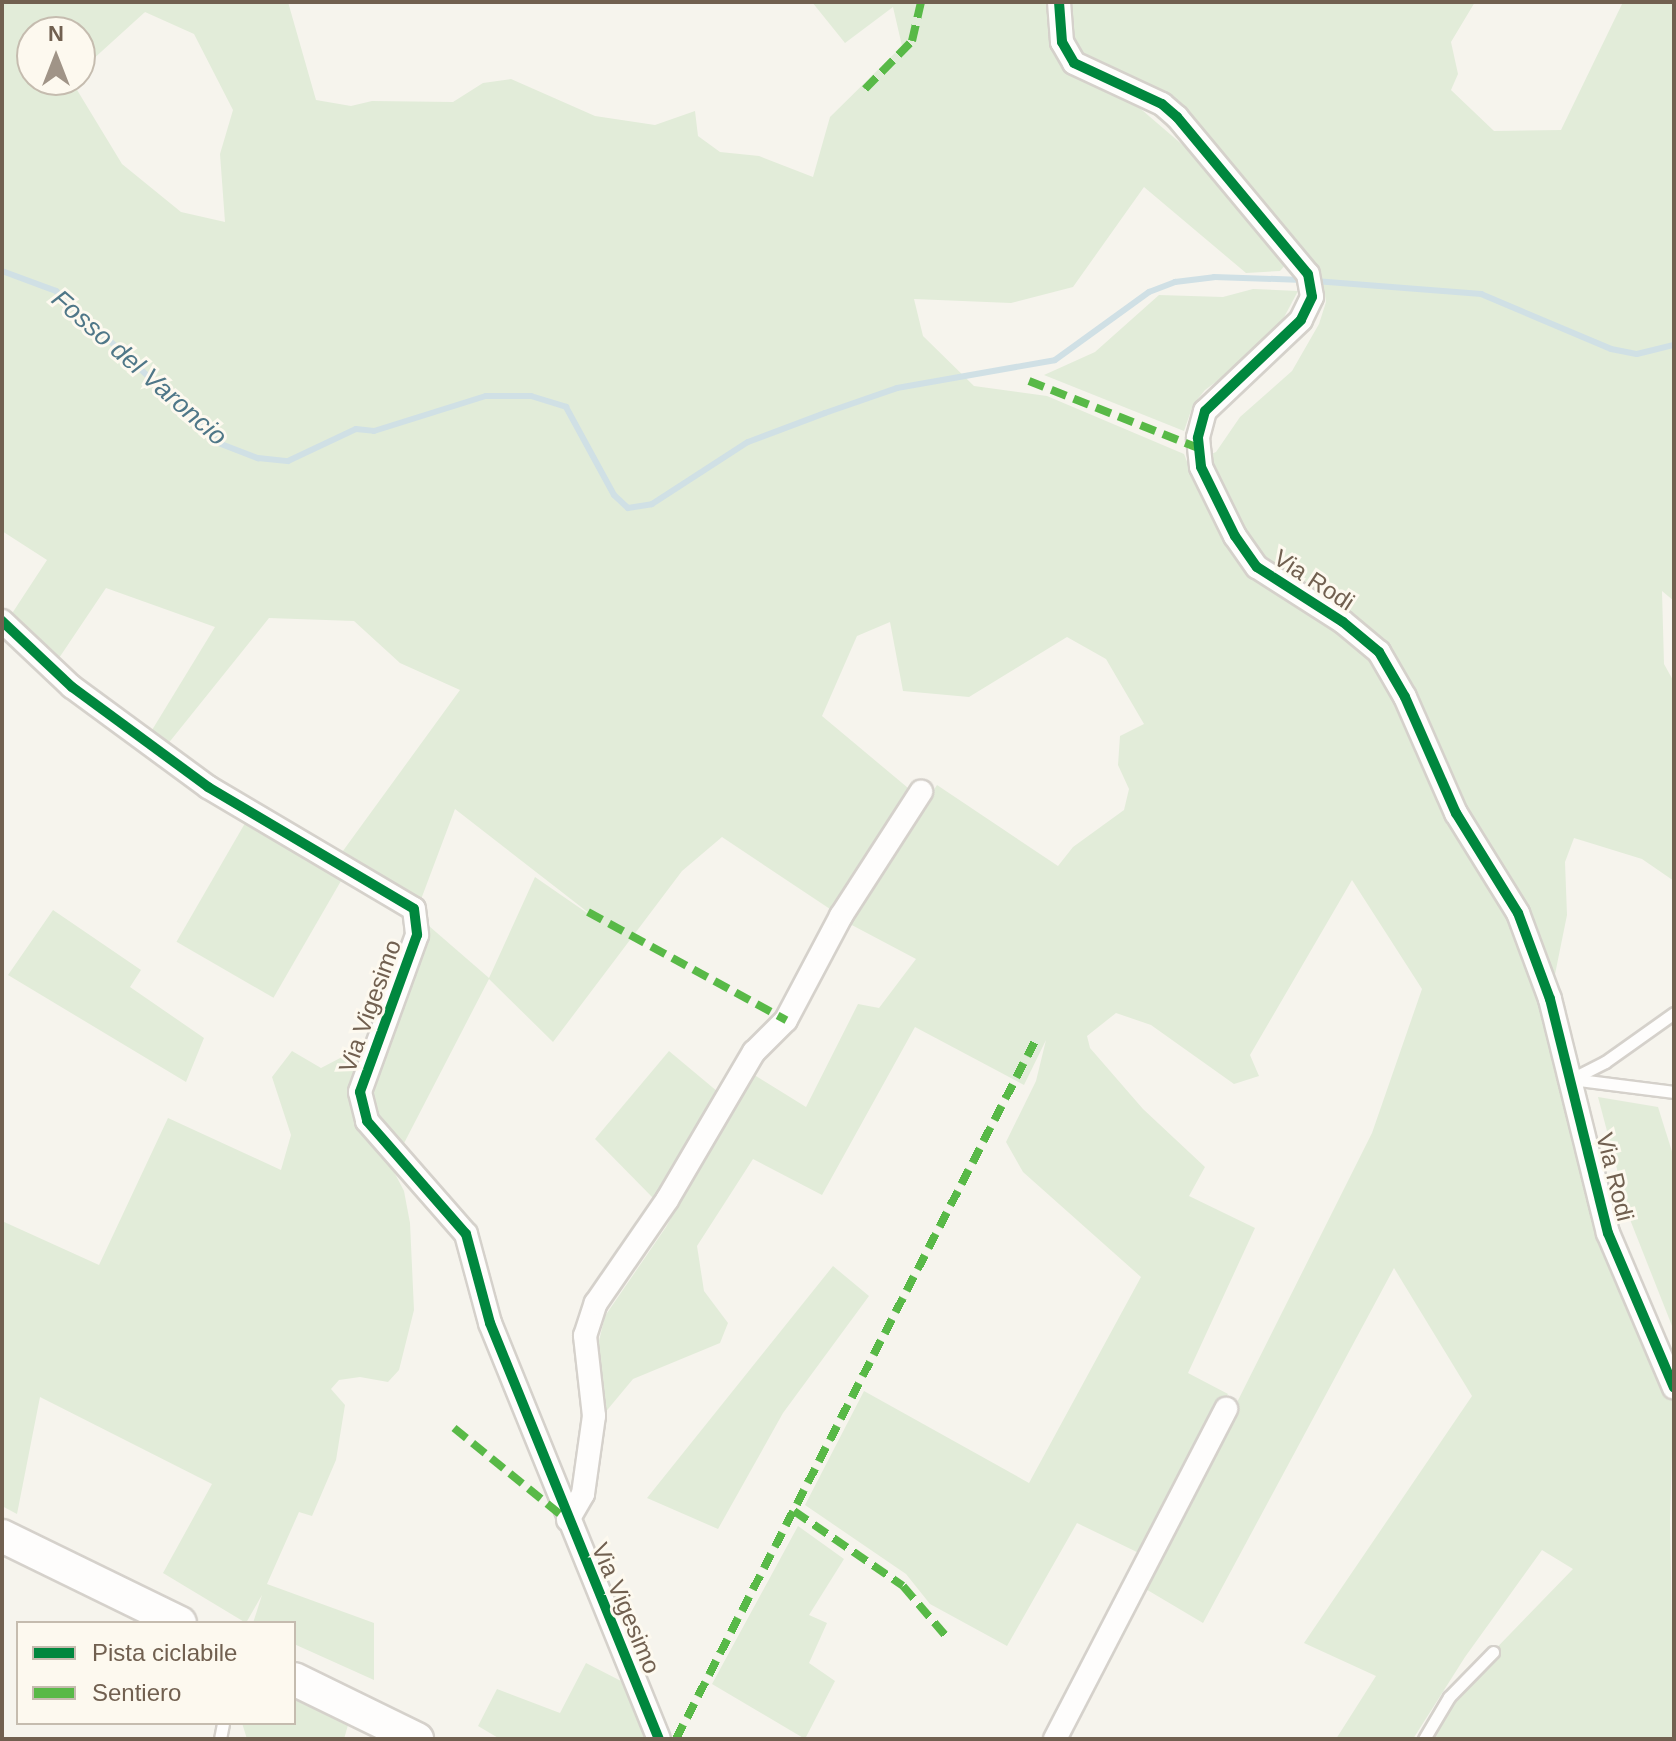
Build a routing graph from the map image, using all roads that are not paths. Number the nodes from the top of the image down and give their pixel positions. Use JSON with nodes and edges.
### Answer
{"nodes":[{"id":1,"x":1059,"y":2,"type":"edge"},
{"id":2,"x":2,"y":621,"type":"edge"},
{"id":3,"x":921,"y":792,"type":"dead end"},
{"id":4,"x":1674,"y":1013,"type":"edge"},
{"id":5,"x":1571,"y":1079,"type":"junction"},
{"id":6,"x":1674,"y":1092,"type":"edge"},
{"id":7,"x":1674,"y":1388,"type":"edge"},
{"id":8,"x":1226,"y":1409,"type":"dead end"},
{"id":9,"x":568,"y":1520,"type":"junction"},
{"id":10,"x":2,"y":1536,"type":"edge"},
{"id":11,"x":176,"y":1621,"type":"edge"},
{"id":12,"x":1493,"y":1652,"type":"dead end"},
{"id":13,"x":296,"y":1680,"type":"edge"},
{"id":14,"x":393,"y":1734,"type":"edge"},
{"id":15,"x":659,"y":1739,"type":"edge"},
{"id":16,"x":1055,"y":1739,"type":"edge"},
{"id":17,"x":1424,"y":1739,"type":"edge"}],
"edges":[{"from":1,"to":5,"type":"street","name":"Via Rodi"},
{"from":2,"to":9,"type":"street","name":"Via Vigesimo"},
{"from":3,"to":9,"type":"street"},
{"from":4,"to":5,"type":"lane"},
{"from":5,"to":6,"type":"lane"},
{"from":5,"to":7,"type":"street","name":"Via Rodi"},
{"from":8,"to":16,"type":"street"},
{"from":9,"to":15,"type":"street","name":"Via Vigesimo"},
{"from":10,"to":11,"type":"street"},
{"from":12,"to":17,"type":"lane"},
{"from":13,"to":14,"type":"street"}]}
